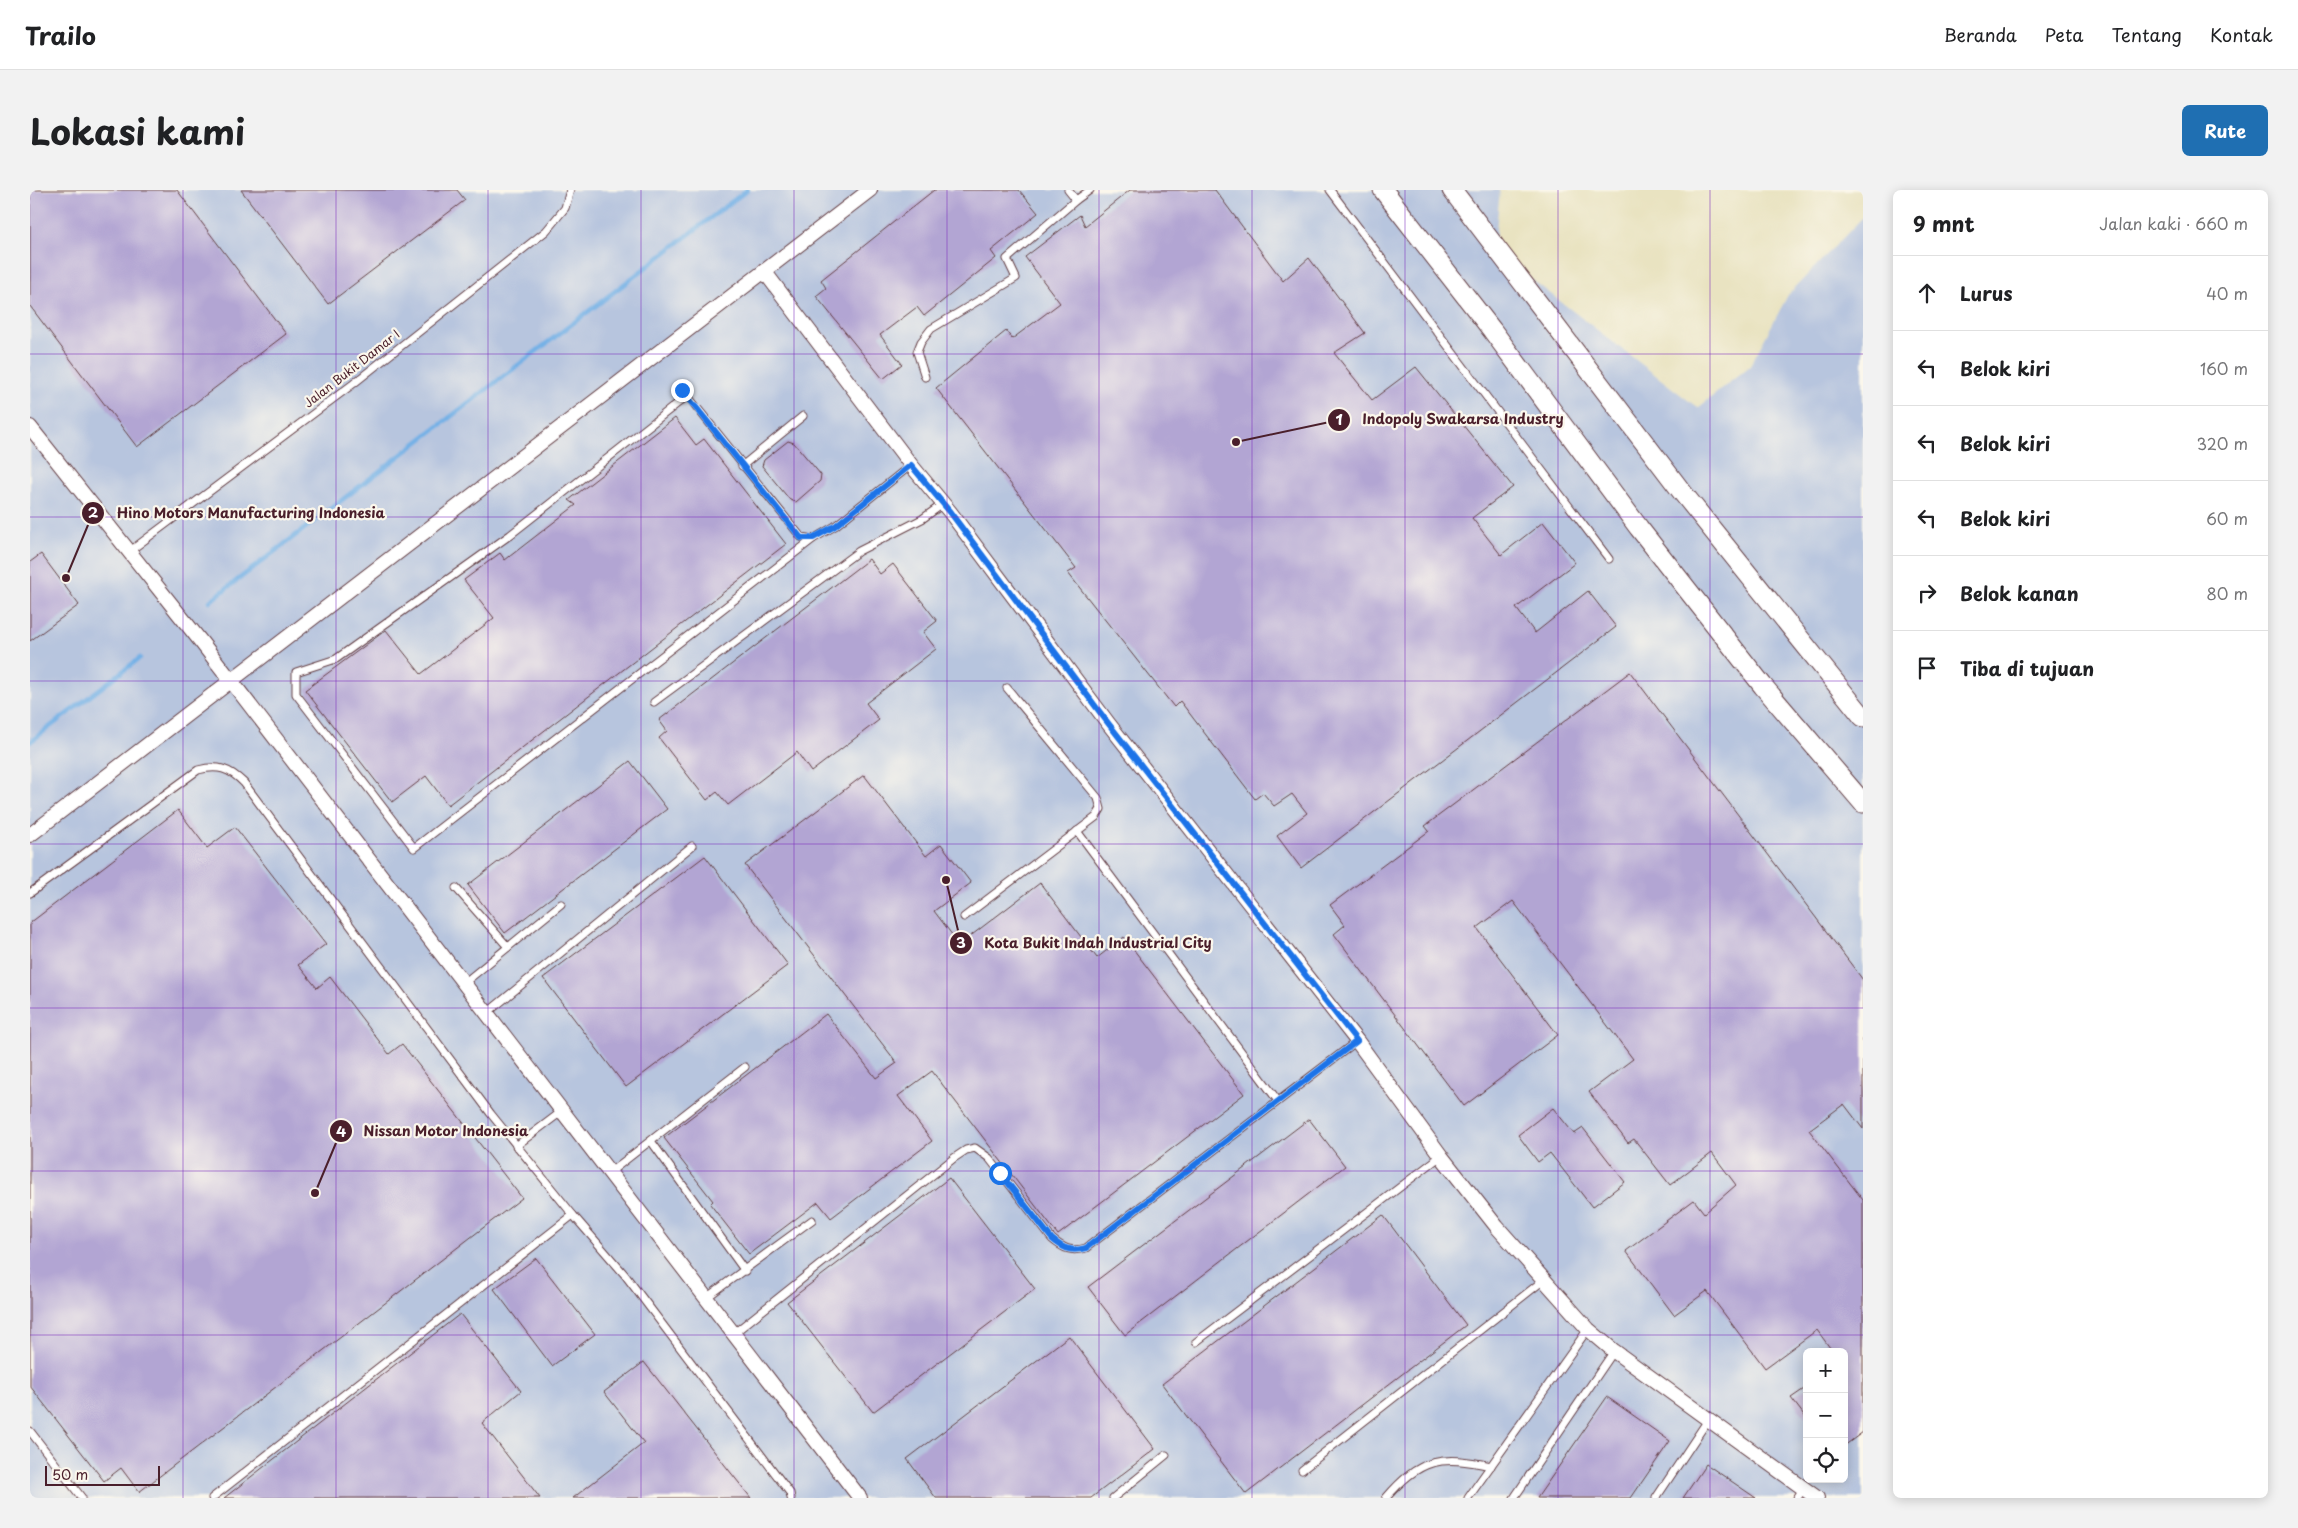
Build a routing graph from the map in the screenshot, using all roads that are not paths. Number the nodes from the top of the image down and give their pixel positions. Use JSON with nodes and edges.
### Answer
{"nodes":[{"id":1,"x":570,"y":190,"type":"edge"},
{"id":2,"x":870,"y":190,"type":"edge"},
{"id":3,"x":1068,"y":190,"type":"edge"},
{"id":4,"x":1090,"y":190,"type":"edge"},
{"id":5,"x":1330,"y":190,"type":"edge"},
{"id":6,"x":1383,"y":190,"type":"edge"},
{"id":7,"x":1452,"y":190,"type":"edge"},
{"id":8,"x":1076,"y":200,"type":"junction"},
{"id":9,"x":764,"y":271,"type":"junction"},
{"id":10,"x":925,"y":377,"type":"dead end"},
{"id":11,"x":682,"y":390,"type":"dead end"},
{"id":12,"x":688,"y":396,"type":"junction"},
{"id":13,"x":803,"y":416,"type":"dead end"},
{"id":14,"x":30,"y":427,"type":"edge"},
{"id":15,"x":911,"y":465,"type":"junction"},
{"id":16,"x":742,"y":466,"type":"junction"},
{"id":17,"x":943,"y":504,"type":"junction"},
{"id":18,"x":813,"y":538,"type":"junction"},
{"id":19,"x":130,"y":551,"type":"junction"},
{"id":20,"x":1608,"y":559,"type":"dead end"},
{"id":21,"x":230,"y":683,"type":"junction"},
{"id":22,"x":1007,"y":688,"type":"dead end"},
{"id":23,"x":654,"y":702,"type":"dead end"},
{"id":24,"x":1863,"y":717,"type":"edge"},
{"id":25,"x":1863,"y":803,"type":"edge"},
{"id":26,"x":1077,"y":831,"type":"junction"},
{"id":27,"x":30,"y":835,"type":"edge"},
{"id":28,"x":692,"y":846,"type":"dead end"},
{"id":29,"x":456,"y":888,"type":"dead end"},
{"id":30,"x":30,"y":893,"type":"edge"},
{"id":31,"x":561,"y":904,"type":"dead end"},
{"id":32,"x":964,"y":917,"type":"dead end"},
{"id":33,"x":508,"y":947,"type":"junction"},
{"id":34,"x":464,"y":983,"type":"junction"},
{"id":35,"x":487,"y":1014,"type":"junction"},
{"id":36,"x":1357,"y":1041,"type":"junction"},
{"id":37,"x":745,"y":1067,"type":"dead end"},
{"id":38,"x":1278,"y":1101,"type":"junction"},
{"id":39,"x":561,"y":1112,"type":"junction"},
{"id":40,"x":651,"y":1141,"type":"junction"},
{"id":41,"x":516,"y":1146,"type":"junction"},
{"id":42,"x":1441,"y":1156,"type":"junction"},
{"id":43,"x":609,"y":1173,"type":"junction"},
{"id":44,"x":573,"y":1215,"type":"junction"},
{"id":45,"x":812,"y":1220,"type":"dead end"},
{"id":46,"x":745,"y":1271,"type":"junction"},
{"id":47,"x":1546,"y":1279,"type":"junction"},
{"id":48,"x":706,"y":1298,"type":"junction"},
{"id":49,"x":1588,"y":1329,"type":"junction"},
{"id":50,"x":734,"y":1334,"type":"junction"},
{"id":51,"x":1196,"y":1342,"type":"dead end"},
{"id":52,"x":1614,"y":1351,"type":"junction"},
{"id":53,"x":1708,"y":1420,"type":"junction"},
{"id":54,"x":30,"y":1431,"type":"edge"},
{"id":55,"x":1166,"y":1455,"type":"dead end"},
{"id":56,"x":1491,"y":1466,"type":"junction"},
{"id":57,"x":1302,"y":1470,"type":"dead end"},
{"id":58,"x":1800,"y":1493,"type":"edge"},
{"id":59,"x":82,"y":1498,"type":"edge"},
{"id":60,"x":212,"y":1498,"type":"edge"},
{"id":61,"x":792,"y":1498,"type":"edge"},
{"id":62,"x":860,"y":1498,"type":"edge"},
{"id":63,"x":1113,"y":1498,"type":"edge"},
{"id":64,"x":1386,"y":1498,"type":"edge"},
{"id":65,"x":1468,"y":1498,"type":"edge"},
{"id":66,"x":1514,"y":1498,"type":"edge"},
{"id":67,"x":1656,"y":1498,"type":"edge"},
{"id":68,"x":1817,"y":1498,"type":"edge"}],
"edges":[{"from":1,"to":19,"type":"lane","name":"Jalan Bukit Damar I"},
{"from":2,"to":9,"type":"street"},
{"from":3,"to":8,"type":"lane"},
{"from":4,"to":8,"type":"lane"},
{"from":5,"to":20,"type":"lane"},
{"from":6,"to":25,"type":"street"},
{"from":7,"to":24,"type":"street"},
{"from":8,"to":10,"type":"lane"},
{"from":9,"to":15,"type":"street"},
{"from":9,"to":21,"type":"street"},
{"from":11,"to":12,"type":"lane"},
{"from":12,"to":16,"type":"lane"},
{"from":12,"to":18,"type":"lane"},
{"from":13,"to":16,"type":"lane"},
{"from":14,"to":19,"type":"street"},
{"from":15,"to":17,"type":"street"},
{"from":15,"to":18,"type":"lane"},
{"from":16,"to":18,"type":"lane"},
{"from":17,"to":23,"type":"lane"},
{"from":17,"to":36,"type":"street"},
{"from":19,"to":21,"type":"street"},
{"from":21,"to":27,"type":"street"},
{"from":21,"to":34,"type":"street"},
{"from":22,"to":26,"type":"lane"},
{"from":26,"to":32,"type":"lane"},
{"from":26,"to":38,"type":"lane"},
{"from":28,"to":35,"type":"lane"},
{"from":29,"to":33,"type":"lane"},
{"from":30,"to":41,"type":"lane"},
{"from":31,"to":33,"type":"lane"},
{"from":33,"to":34,"type":"lane"},
{"from":34,"to":35,"type":"street"},
{"from":35,"to":39,"type":"street"},
{"from":36,"to":38,"type":"lane"},
{"from":36,"to":42,"type":"street"},
{"from":37,"to":40,"type":"lane"},
{"from":38,"to":50,"type":"lane"},
{"from":39,"to":41,"type":"lane"},
{"from":39,"to":43,"type":"street"},
{"from":40,"to":43,"type":"lane"},
{"from":40,"to":46,"type":"lane"},
{"from":41,"to":44,"type":"lane"},
{"from":42,"to":47,"type":"street"},
{"from":42,"to":51,"type":"lane"},
{"from":43,"to":48,"type":"street"},
{"from":44,"to":60,"type":"lane"},
{"from":44,"to":61,"type":"lane"},
{"from":45,"to":46,"type":"lane"},
{"from":46,"to":48,"type":"lane"},
{"from":47,"to":49,"type":"street"},
{"from":47,"to":57,"type":"lane"},
{"from":48,"to":50,"type":"street"},
{"from":49,"to":52,"type":"street"},
{"from":49,"to":56,"type":"lane"},
{"from":50,"to":62,"type":"street"},
{"from":52,"to":53,"type":"street"},
{"from":52,"to":66,"type":"lane"},
{"from":53,"to":58,"type":"street"},
{"from":53,"to":67,"type":"lane"},
{"from":54,"to":59,"type":"lane"},
{"from":55,"to":63,"type":"lane"},
{"from":56,"to":64,"type":"lane"},
{"from":56,"to":65,"type":"lane"},
{"from":58,"to":68,"type":"street"}]}
